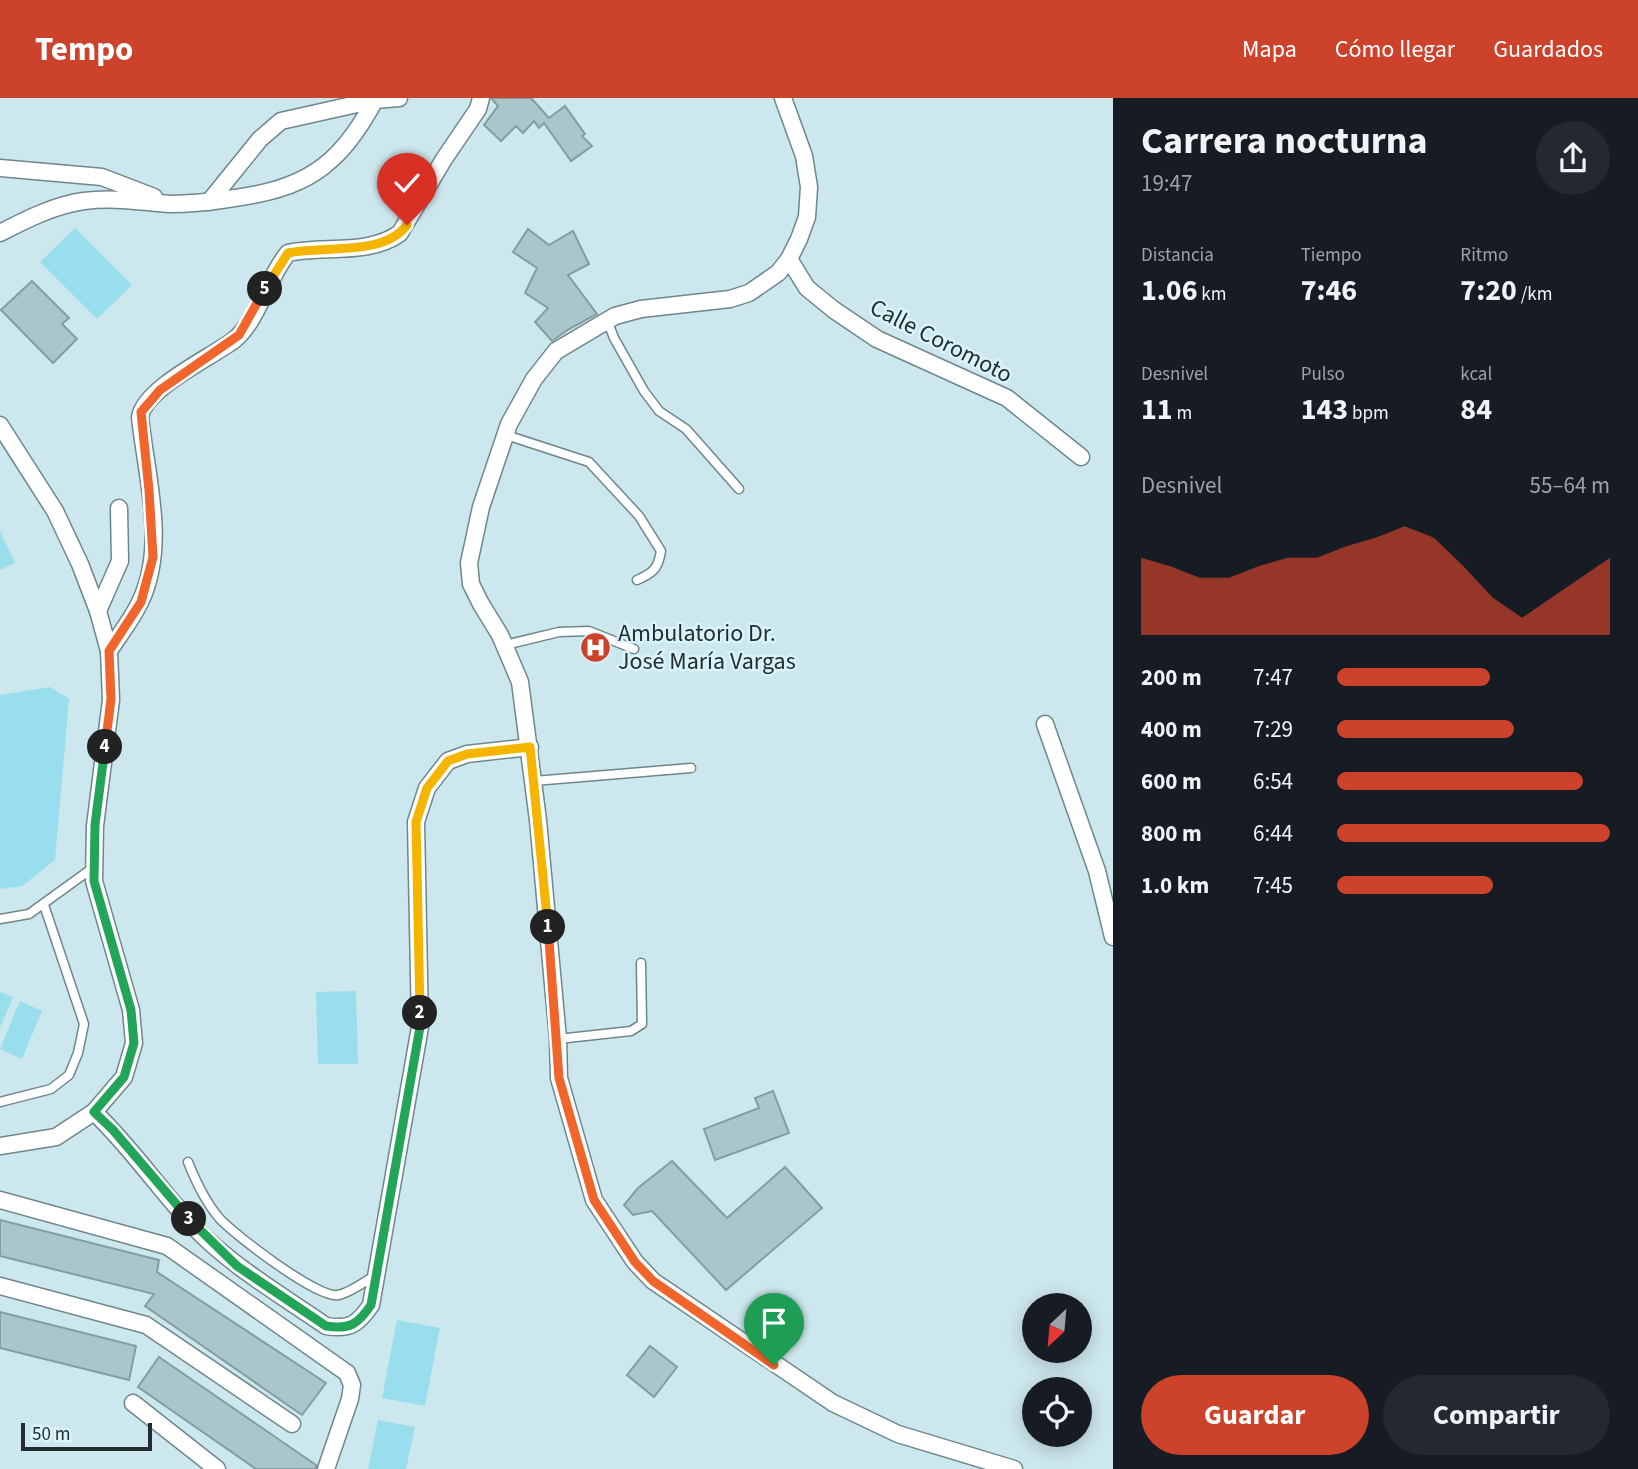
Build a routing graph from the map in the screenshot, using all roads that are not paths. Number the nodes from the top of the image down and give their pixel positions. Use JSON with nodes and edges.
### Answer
{"nodes":[{"id":1,"x":399,"y":98,"type":"edge"},
{"id":2,"x":481,"y":98,"type":"edge"},
{"id":3,"x":783,"y":98,"type":"edge"},
{"id":4,"x":373,"y":99,"type":"edge"},
{"id":5,"x":0,"y":167,"type":"edge"},
{"id":6,"x":209,"y":202,"type":"junction"},
{"id":7,"x":169,"y":204,"type":"junction"},
{"id":8,"x":0,"y":233,"type":"edge"},
{"id":9,"x":789,"y":259,"type":"junction"},
{"id":10,"x":607,"y":320,"type":"junction"},
{"id":11,"x":0,"y":425,"type":"edge"},
{"id":12,"x":506,"y":435,"type":"junction"},
{"id":13,"x":1081,"y":457,"type":"dead end"},
{"id":14,"x":739,"y":489,"type":"dead end"},
{"id":15,"x":119,"y":508,"type":"dead end"},
{"id":16,"x":637,"y":580,"type":"dead end"},
{"id":17,"x":98,"y":611,"type":"junction"},
{"id":18,"x":505,"y":645,"type":"junction"},
{"id":19,"x":634,"y":649,"type":"dead end"},
{"id":20,"x":109,"y":651,"type":"junction"},
{"id":21,"x":1045,"y":724,"type":"dead end"},
{"id":22,"x":530,"y":747,"type":"junction"},
{"id":23,"x":691,"y":768,"type":"dead end"},
{"id":24,"x":534,"y":781,"type":"junction"},
{"id":25,"x":94,"y":867,"type":"junction"},
{"id":26,"x":44,"y":905,"type":"junction"},
{"id":27,"x":0,"y":919,"type":"edge"},
{"id":28,"x":1113,"y":937,"type":"edge"},
{"id":29,"x":641,"y":963,"type":"dead end"},
{"id":30,"x":558,"y":1039,"type":"junction"},
{"id":31,"x":0,"y":1102,"type":"edge"},
{"id":32,"x":94,"y":1112,"type":"junction"},
{"id":33,"x":0,"y":1146,"type":"edge"},
{"id":34,"x":188,"y":1162,"type":"dead end"},
{"id":35,"x":0,"y":1200,"type":"edge"},
{"id":36,"x":376,"y":1275,"type":"junction"},
{"id":37,"x":0,"y":1286,"type":"edge"},
{"id":38,"x":133,"y":1403,"type":"dead end"},
{"id":39,"x":292,"y":1424,"type":"dead end"},
{"id":40,"x":217,"y":1469,"type":"edge"},
{"id":41,"x":326,"y":1469,"type":"edge"},
{"id":42,"x":1014,"y":1469,"type":"edge"}],
"edges":[{"from":1,"to":4,"type":"street"},
{"from":2,"to":20,"type":"street"},
{"from":3,"to":9,"type":"street"},
{"from":4,"to":6,"type":"street"},
{"from":4,"to":6,"type":"street"},
{"from":5,"to":7,"type":"street"},
{"from":6,"to":7,"type":"street"},
{"from":7,"to":8,"type":"street"},
{"from":9,"to":10,"type":"street"},
{"from":9,"to":13,"type":"street","name":"Calle Coromoto"},
{"from":10,"to":12,"type":"street"},
{"from":10,"to":14,"type":"lane"},
{"from":11,"to":17,"type":"street"},
{"from":12,"to":16,"type":"lane"},
{"from":12,"to":18,"type":"street"},
{"from":15,"to":17,"type":"street"},
{"from":17,"to":20,"type":"street"},
{"from":18,"to":19,"type":"lane"},
{"from":18,"to":22,"type":"street"},
{"from":20,"to":25,"type":"street"},
{"from":21,"to":28,"type":"street"},
{"from":22,"to":24,"type":"street"},
{"from":22,"to":36,"type":"street"},
{"from":23,"to":24,"type":"lane"},
{"from":24,"to":30,"type":"street"},
{"from":25,"to":26,"type":"lane"},
{"from":25,"to":32,"type":"street"},
{"from":26,"to":27,"type":"lane"},
{"from":26,"to":31,"type":"lane"},
{"from":29,"to":30,"type":"lane"},
{"from":30,"to":42,"type":"street"},
{"from":32,"to":33,"type":"street"},
{"from":32,"to":36,"type":"street"},
{"from":34,"to":36,"type":"lane"},
{"from":35,"to":41,"type":"street"},
{"from":37,"to":39,"type":"street"},
{"from":38,"to":40,"type":"street"}]}
